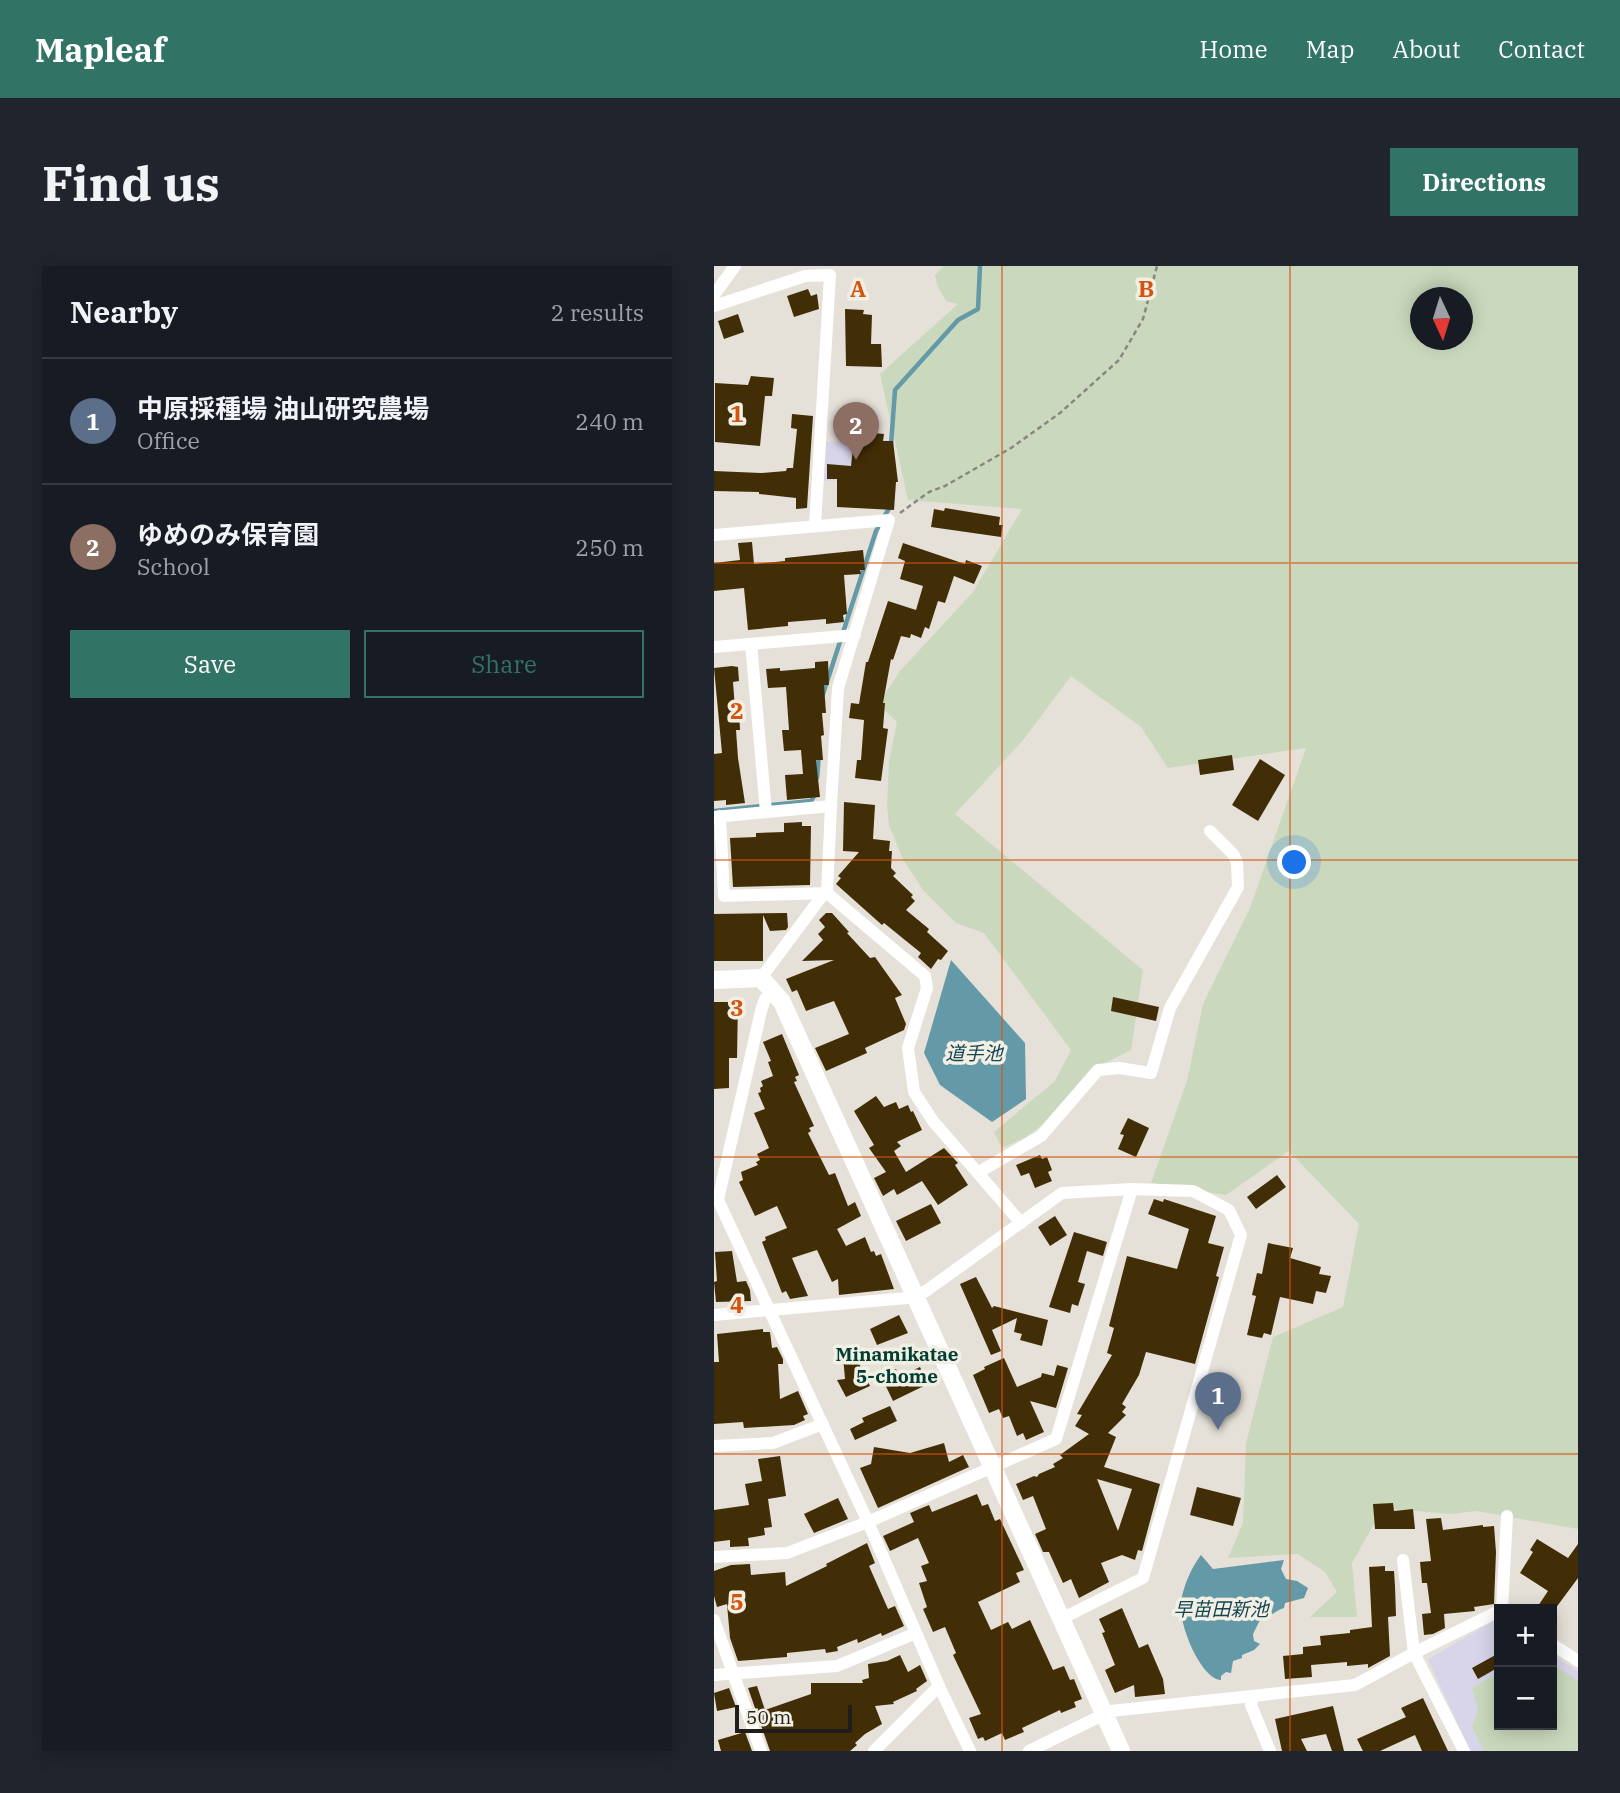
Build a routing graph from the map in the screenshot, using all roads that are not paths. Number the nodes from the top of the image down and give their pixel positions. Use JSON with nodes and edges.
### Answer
{"nodes":[{"id":1,"x":735,"y":266,"type":"edge"},
{"id":2,"x":714,"y":295,"type":"edge"},
{"id":3,"x":714,"y":306,"type":"edge"},
{"id":4,"x":815,"y":526,"type":"junction"},
{"id":5,"x":714,"y":535,"type":"edge"},
{"id":6,"x":855,"y":635,"type":"junction"},
{"id":7,"x":751,"y":644,"type":"junction"},
{"id":8,"x":714,"y":647,"type":"edge"},
{"id":9,"x":765,"y":806,"type":"junction"},
{"id":10,"x":831,"y":806,"type":"junction"},
{"id":11,"x":717,"y":816,"type":"edge"},
{"id":12,"x":1210,"y":831,"type":"dead end"},
{"id":13,"x":827,"y":893,"type":"junction"},
{"id":14,"x":761,"y":978,"type":"junction"},
{"id":15,"x":714,"y":980,"type":"edge"},
{"id":16,"x":775,"y":993,"type":"junction"},
{"id":17,"x":979,"y":1172,"type":"junction"},
{"id":18,"x":1132,"y":1189,"type":"junction"},
{"id":19,"x":716,"y":1200,"type":"edge"},
{"id":20,"x":1021,"y":1223,"type":"junction"},
{"id":21,"x":916,"y":1294,"type":"junction"},
{"id":22,"x":770,"y":1310,"type":"junction"},
{"id":23,"x":714,"y":1315,"type":"edge"},
{"id":24,"x":822,"y":1424,"type":"junction"},
{"id":25,"x":714,"y":1446,"type":"edge"},
{"id":26,"x":993,"y":1466,"type":"junction"},
{"id":27,"x":1507,"y":1516,"type":"dead end"},
{"id":28,"x":868,"y":1522,"type":"junction"},
{"id":29,"x":714,"y":1557,"type":"edge"},
{"id":30,"x":1403,"y":1560,"type":"dead end"},
{"id":31,"x":1501,"y":1604,"type":"edge"},
{"id":32,"x":1494,"y":1613,"type":"edge"},
{"id":33,"x":1063,"y":1618,"type":"junction"},
{"id":34,"x":714,"y":1620,"type":"edge"},
{"id":35,"x":916,"y":1633,"type":"junction"},
{"id":36,"x":1557,"y":1647,"type":"edge"},
{"id":37,"x":1414,"y":1653,"type":"junction"},
{"id":38,"x":1578,"y":1661,"type":"edge"},
{"id":39,"x":732,"y":1673,"type":"junction"},
{"id":40,"x":714,"y":1675,"type":"edge"},
{"id":41,"x":939,"y":1686,"type":"junction"},
{"id":42,"x":1253,"y":1697,"type":"junction"},
{"id":43,"x":1105,"y":1714,"type":"junction"},
{"id":44,"x":761,"y":1751,"type":"edge"},
{"id":45,"x":874,"y":1751,"type":"edge"},
{"id":46,"x":970,"y":1751,"type":"edge"},
{"id":47,"x":1029,"y":1751,"type":"edge"},
{"id":48,"x":1121,"y":1751,"type":"edge"},
{"id":49,"x":1270,"y":1751,"type":"edge"},
{"id":50,"x":1464,"y":1751,"type":"edge"}],
"edges":[{"from":1,"to":2,"type":"street"},
{"from":3,"to":4,"type":"street"},
{"from":4,"to":5,"type":"street"},
{"from":4,"to":6,"type":"street"},
{"from":6,"to":7,"type":"street"},
{"from":6,"to":10,"type":"street"},
{"from":7,"to":8,"type":"street"},
{"from":7,"to":9,"type":"street"},
{"from":9,"to":10,"type":"street"},
{"from":9,"to":11,"type":"street"},
{"from":10,"to":13,"type":"street"},
{"from":11,"to":13,"type":"street"},
{"from":12,"to":17,"type":"street"},
{"from":13,"to":14,"type":"street"},
{"from":13,"to":17,"type":"street"},
{"from":14,"to":15,"type":"street"},
{"from":14,"to":16,"type":"street"},
{"from":16,"to":19,"type":"street"},
{"from":16,"to":21,"type":"street"},
{"from":17,"to":20,"type":"street"},
{"from":18,"to":20,"type":"street"},
{"from":18,"to":26,"type":"street"},
{"from":18,"to":33,"type":"street"},
{"from":19,"to":22,"type":"street"},
{"from":20,"to":21,"type":"street"},
{"from":21,"to":22,"type":"street"},
{"from":21,"to":26,"type":"street"},
{"from":22,"to":23,"type":"street"},
{"from":22,"to":24,"type":"street"},
{"from":24,"to":25,"type":"street"},
{"from":24,"to":28,"type":"street"},
{"from":26,"to":28,"type":"street"},
{"from":26,"to":33,"type":"street"},
{"from":27,"to":31,"type":"street"},
{"from":28,"to":29,"type":"street"},
{"from":28,"to":35,"type":"street"},
{"from":30,"to":37,"type":"street"},
{"from":32,"to":37,"type":"street"},
{"from":33,"to":43,"type":"street"},
{"from":34,"to":39,"type":"street"},
{"from":35,"to":39,"type":"street"},
{"from":35,"to":41,"type":"street"},
{"from":36,"to":38,"type":"street"},
{"from":37,"to":42,"type":"street"},
{"from":37,"to":50,"type":"street"},
{"from":39,"to":40,"type":"street"},
{"from":39,"to":44,"type":"street"},
{"from":41,"to":45,"type":"street"},
{"from":41,"to":46,"type":"street"},
{"from":42,"to":43,"type":"street"},
{"from":42,"to":49,"type":"street"},
{"from":43,"to":47,"type":"street"},
{"from":43,"to":48,"type":"street"}]}
